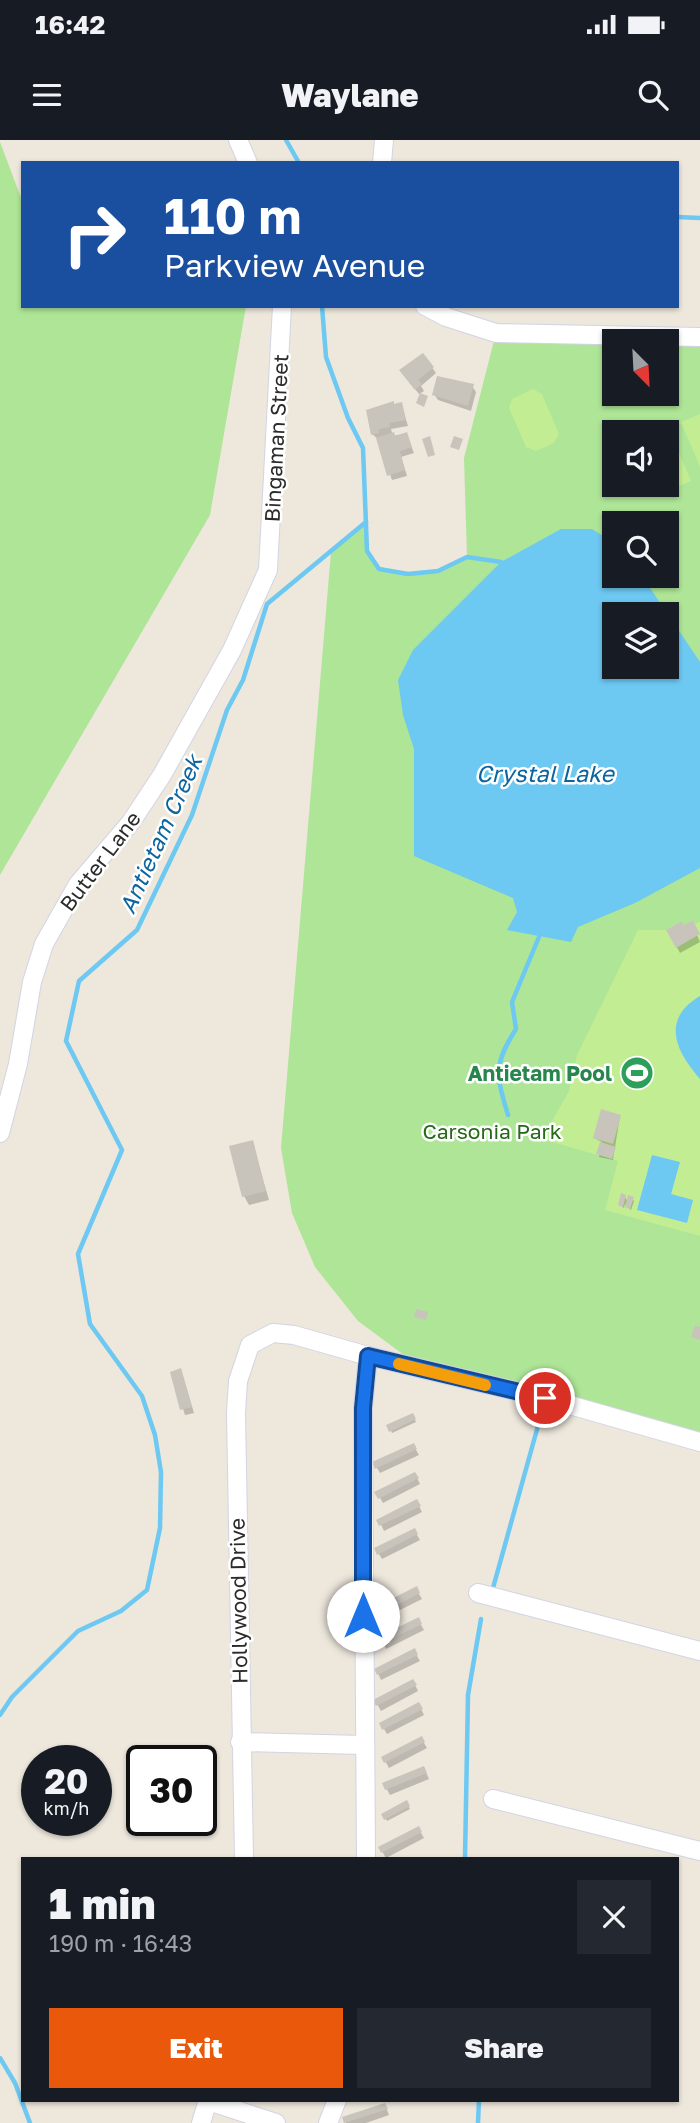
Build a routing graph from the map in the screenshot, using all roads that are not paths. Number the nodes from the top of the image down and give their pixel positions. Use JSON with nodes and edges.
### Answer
{"nodes":[{"id":1,"x":238,"y":140,"type":"edge"},
{"id":2,"x":384,"y":140,"type":"edge"},
{"id":3,"x":247,"y":161,"type":"edge"},
{"id":4,"x":382,"y":161,"type":"edge"},
{"id":5,"x":282,"y":308,"type":"edge"},
{"id":6,"x":429,"y":308,"type":"edge"},
{"id":7,"x":700,"y":337,"type":"edge"},
{"id":8,"x":268,"y":570,"type":"joint"},
{"id":9,"x":5,"y":1098,"type":"edge"},
{"id":10,"x":0,"y":1133,"type":"edge"},
{"id":11,"x":368,"y":1356,"type":"junction"},
{"id":12,"x":700,"y":1442,"type":"edge"},
{"id":13,"x":478,"y":1593,"type":"dead end"},
{"id":14,"x":700,"y":1651,"type":"edge"},
{"id":15,"x":240,"y":1741,"type":"junction"},
{"id":16,"x":363,"y":1745,"type":"junction"},
{"id":17,"x":493,"y":1799,"type":"dead end"},
{"id":18,"x":700,"y":1851,"type":"edge"},
{"id":19,"x":244,"y":1857,"type":"edge"},
{"id":20,"x":366,"y":1857,"type":"edge"},
{"id":21,"x":207,"y":2102,"type":"edge"},
{"id":22,"x":214,"y":2102,"type":"edge"},
{"id":23,"x":336,"y":2102,"type":"edge"},
{"id":24,"x":201,"y":2123,"type":"edge"},
{"id":25,"x":276,"y":2123,"type":"edge"},
{"id":26,"x":328,"y":2123,"type":"edge"}],
"edges":[{"from":1,"to":3,"type":"street"},
{"from":2,"to":4,"type":"street"},
{"from":5,"to":8,"type":"street","name":"Bingaman Street"},
{"from":6,"to":7,"type":"street"},
{"from":8,"to":9,"type":"street","name":"Butter Lane"},
{"from":9,"to":10,"type":"street","name":"Butter Lane"},
{"from":11,"to":12,"type":"street"},
{"from":11,"to":15,"type":"street","name":"Hollywood Drive"},
{"from":11,"to":16,"type":"street"},
{"from":13,"to":14,"type":"street"},
{"from":15,"to":16,"type":"street"},
{"from":15,"to":19,"type":"street","name":"Hollywood Drive"},
{"from":16,"to":20,"type":"street"},
{"from":17,"to":18,"type":"street"},
{"from":21,"to":24,"type":"street"},
{"from":22,"to":25,"type":"street"},
{"from":23,"to":26,"type":"street"}]}
